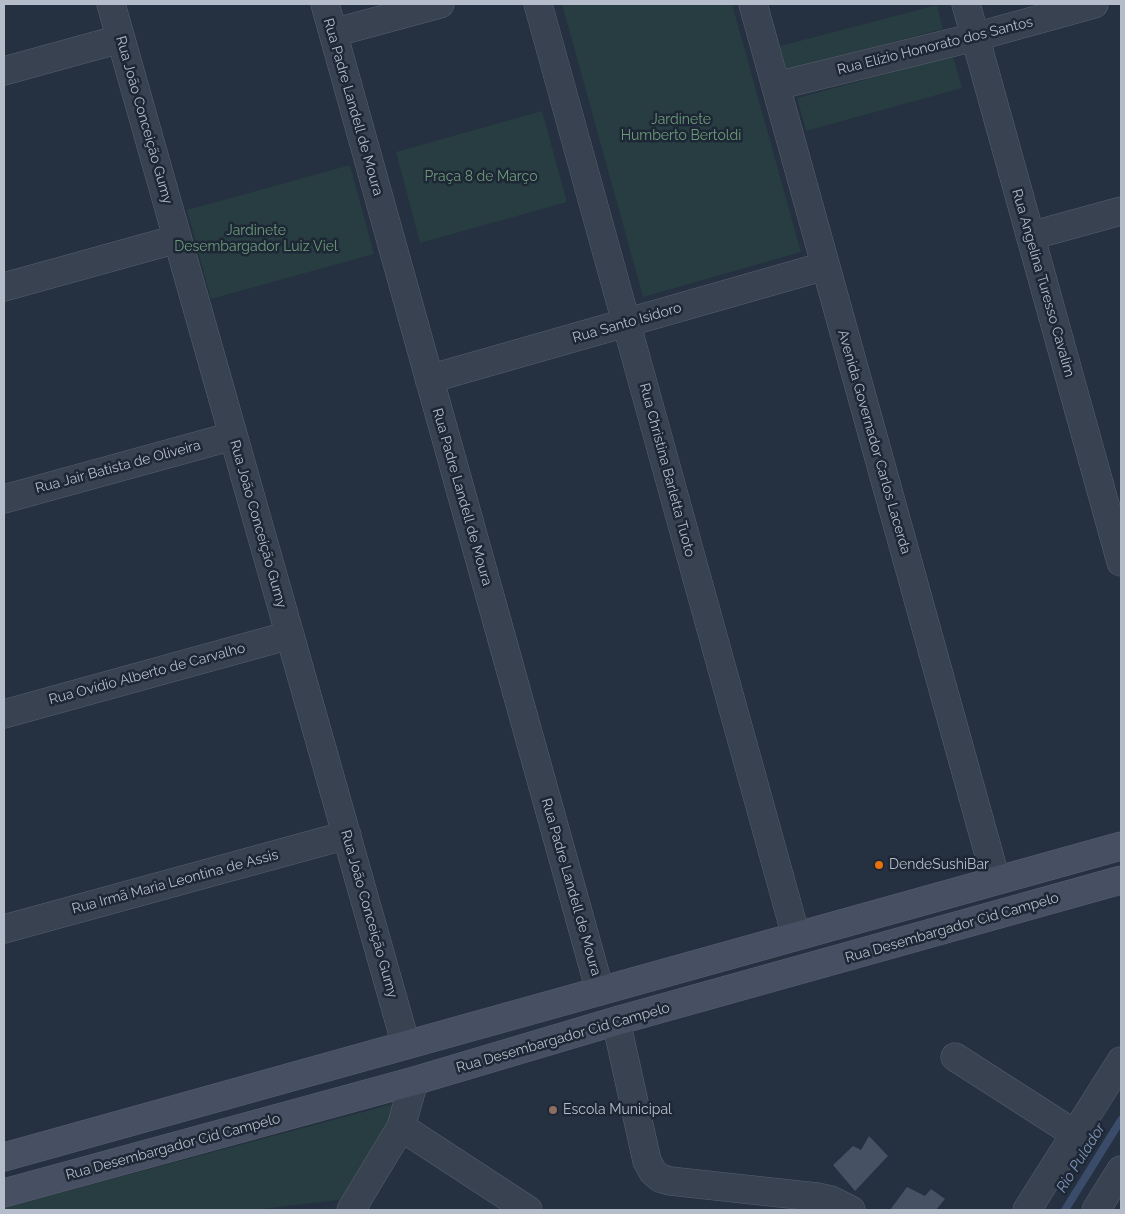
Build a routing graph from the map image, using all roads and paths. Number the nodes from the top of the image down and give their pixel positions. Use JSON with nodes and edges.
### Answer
{"nodes":[{"id":1,"x":111,"y":4,"type":"edge"},
{"id":2,"x":324,"y":4,"type":"edge"},
{"id":3,"x":440,"y":4,"type":"edge"},
{"id":4,"x":538,"y":4,"type":"edge"},
{"id":5,"x":753,"y":4,"type":"edge"},
{"id":6,"x":966,"y":4,"type":"edge"},
{"id":7,"x":1094,"y":4,"type":"edge"},
{"id":8,"x":333,"y":33,"type":"junction"},
{"id":9,"x":975,"y":37,"type":"junction"},
{"id":10,"x":120,"y":39,"type":"junction"},
{"id":11,"x":4,"y":71,"type":"edge"},
{"id":12,"x":776,"y":86,"type":"junction"},
{"id":13,"x":1121,"y":210,"type":"edge"},
{"id":14,"x":1030,"y":236,"type":"junction"},
{"id":15,"x":177,"y":239,"type":"junction"},
{"id":16,"x":826,"y":266,"type":"junction"},
{"id":17,"x":4,"y":287,"type":"edge"},
{"id":18,"x":626,"y":323,"type":"junction"},
{"id":19,"x":429,"y":379,"type":"junction"},
{"id":20,"x":233,"y":436,"type":"junction"},
{"id":21,"x":4,"y":499,"type":"edge"},
{"id":22,"x":1121,"y":562,"type":"edge"},
{"id":23,"x":290,"y":635,"type":"junction"},
{"id":24,"x":4,"y":714,"type":"edge"},
{"id":25,"x":347,"y":835,"type":"junction"},
{"id":26,"x":1121,"y":846,"type":"edge"},
{"id":27,"x":996,"y":880,"type":"junction"},
{"id":28,"x":1121,"y":880,"type":"edge"},
{"id":29,"x":4,"y":929,"type":"edge"},
{"id":30,"x":796,"y":936,"type":"junction"},
{"id":31,"x":600,"y":991,"type":"junction"},
{"id":32,"x":616,"y":1021,"type":"junction"},
{"id":33,"x":406,"y":1045,"type":"junction"},
{"id":34,"x":955,"y":1057,"type":"dead end"},
{"id":35,"x":1121,"y":1061,"type":"edge"},
{"id":36,"x":414,"y":1081,"type":"junction"},
{"id":37,"x":401,"y":1127,"type":"junction"},
{"id":38,"x":1075,"y":1134,"type":"junction"},
{"id":39,"x":4,"y":1157,"type":"edge"},
{"id":40,"x":1121,"y":1170,"type":"edge"},
{"id":41,"x":4,"y":1193,"type":"edge"},
{"id":42,"x":351,"y":1210,"type":"edge"},
{"id":43,"x":528,"y":1210,"type":"edge"},
{"id":44,"x":851,"y":1210,"type":"edge"},
{"id":45,"x":1027,"y":1210,"type":"edge"},
{"id":46,"x":1096,"y":1210,"type":"edge"}],
"edges":[{"from":1,"to":10,"type":"street","name":"Rua João Conceição Gumy"},
{"from":2,"to":8,"type":"street","name":"Rua Padre Landell de Moura"},
{"from":3,"to":8,"type":"street"},
{"from":4,"to":18,"type":"street","name":"Rua Christina Barletta Tuoto"},
{"from":5,"to":12,"type":"street","name":"Avenida Governador Carlos Lacerda"},
{"from":6,"to":9,"type":"street","name":"Rua Angelina Turesso Cavalim"},
{"from":7,"to":9,"type":"street","name":"Rua Elízio Honorato dos Santos"},
{"from":8,"to":19,"type":"street","name":"Rua Padre Landell de Moura"},
{"from":9,"to":12,"type":"street","name":"Rua Elízio Honorato dos Santos"},
{"from":9,"to":14,"type":"street","name":"Rua Angelina Turesso Cavalim"},
{"from":10,"to":11,"type":"street"},
{"from":10,"to":15,"type":"street","name":"Rua João Conceição Gumy"},
{"from":12,"to":16,"type":"street","name":"Avenida Governador Carlos Lacerda"},
{"from":13,"to":14,"type":"street"},
{"from":14,"to":22,"type":"street","name":"Rua Angelina Turesso Cavalim"},
{"from":15,"to":17,"type":"street"},
{"from":15,"to":20,"type":"street","name":"Rua João Conceição Gumy"},
{"from":16,"to":18,"type":"street","name":"Rua Santo Isidoro"},
{"from":16,"to":27,"type":"street","name":"Avenida Governador Carlos Lacerda"},
{"from":18,"to":19,"type":"street","name":"Rua Santo Isidoro"},
{"from":18,"to":30,"type":"street","name":"Rua Christina Barletta Tuoto"},
{"from":19,"to":31,"type":"street","name":"Rua Padre Landell de Moura"},
{"from":20,"to":21,"type":"street","name":"Rua Jair Batista de Oliveira"},
{"from":20,"to":23,"type":"street","name":"Rua João Conceição Gumy"},
{"from":23,"to":24,"type":"street","name":"Rua Ovídio Alberto de Carvalho"},
{"from":23,"to":25,"type":"street","name":"Rua João Conceição Gumy"},
{"from":25,"to":29,"type":"street","name":"Rua Irmã Maria Leontina de Assis"},
{"from":25,"to":33,"type":"street","name":"Rua João Conceição Gumy"},
{"from":26,"to":27,"type":"main road"},
{"from":27,"to":30,"type":"main road"},
{"from":28,"to":32,"type":"main road","name":"Rua Desembargador Cid Campelo"},
{"from":30,"to":31,"type":"main road"},
{"from":31,"to":33,"type":"main road"},
{"from":32,"to":36,"type":"main road","name":"Rua Desembargador Cid Campelo"},
{"from":32,"to":44,"type":"street"},
{"from":33,"to":36,"type":"main road"},
{"from":33,"to":39,"type":"main road"},
{"from":34,"to":38,"type":"street"},
{"from":35,"to":38,"type":"street"},
{"from":36,"to":37,"type":"street"},
{"from":36,"to":41,"type":"main road","name":"Rua Desembargador Cid Campelo"},
{"from":37,"to":42,"type":"street"},
{"from":37,"to":43,"type":"street"},
{"from":38,"to":45,"type":"street"},
{"from":40,"to":46,"type":"street"}]}
